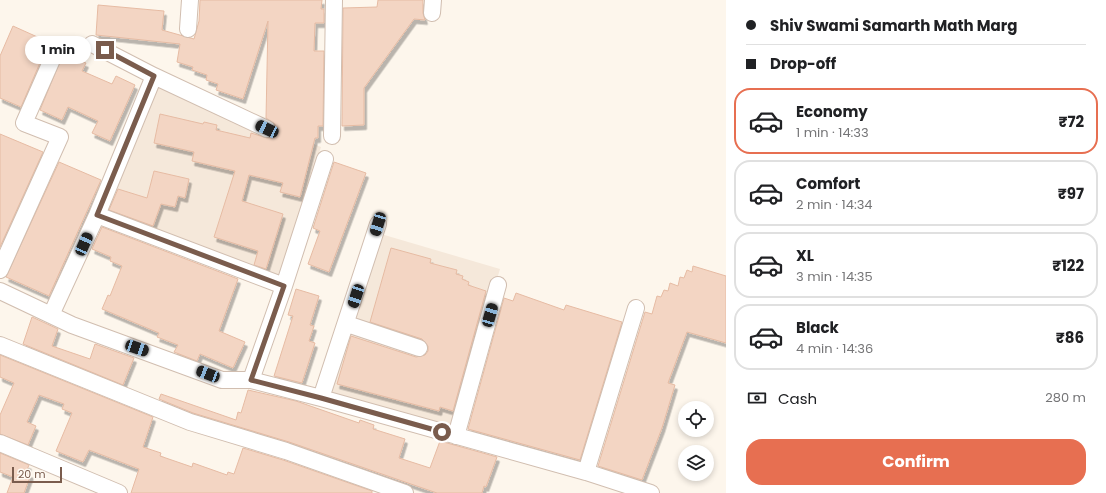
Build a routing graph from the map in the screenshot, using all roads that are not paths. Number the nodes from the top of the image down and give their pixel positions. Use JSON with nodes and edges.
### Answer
{"nodes":[{"id":1,"x":190,"y":0,"type":"edge"},
{"id":2,"x":334,"y":0,"type":"edge"},
{"id":3,"x":188,"y":29,"type":"dead end"},
{"id":4,"x":92,"y":44,"type":"dead end"},
{"id":5,"x":54,"y":55,"type":"dead end"},
{"id":6,"x":154,"y":76,"type":"junction"},
{"id":7,"x":267,"y":129,"type":"dead end"},
{"id":8,"x":332,"y":136,"type":"dead end"},
{"id":9,"x":325,"y":159,"type":"dead end"},
{"id":10,"x":97,"y":215,"type":"junction"},
{"id":11,"x":378,"y":224,"type":"dead end"},
{"id":12,"x":0,"y":270,"type":"edge"},
{"id":13,"x":498,"y":285,"type":"dead end"},
{"id":14,"x":284,"y":286,"type":"junction"},
{"id":15,"x":0,"y":291,"type":"edge"},
{"id":16,"x":636,"y":308,"type":"dead end"},
{"id":17,"x":51,"y":315,"type":"junction"},
{"id":18,"x":347,"y":324,"type":"junction"},
{"id":19,"x":0,"y":345,"type":"edge"},
{"id":20,"x":418,"y":348,"type":"dead end"},
{"id":21,"x":251,"y":380,"type":"junction"},
{"id":22,"x":321,"y":398,"type":"junction"},
{"id":23,"x":456,"y":436,"type":"junction"},
{"id":24,"x":0,"y":443,"type":"edge"},
{"id":25,"x":586,"y":472,"type":"junction"},
{"id":26,"x":608,"y":486,"type":"edge"},
{"id":27,"x":119,"y":493,"type":"edge"},
{"id":28,"x":405,"y":493,"type":"edge"},
{"id":29,"x":651,"y":493,"type":"edge"}],
"edges":[{"from":1,"to":3,"type":"street"},
{"from":2,"to":8,"type":"street"},
{"from":4,"to":6,"type":"street"},
{"from":5,"to":12,"type":"street"},
{"from":6,"to":7,"type":"street"},
{"from":6,"to":10,"type":"street"},
{"from":9,"to":14,"type":"street"},
{"from":10,"to":14,"type":"street"},
{"from":10,"to":17,"type":"street"},
{"from":11,"to":18,"type":"street"},
{"from":13,"to":23,"type":"street"},
{"from":14,"to":21,"type":"street"},
{"from":15,"to":17,"type":"street"},
{"from":16,"to":25,"type":"street"},
{"from":17,"to":21,"type":"street"},
{"from":18,"to":20,"type":"street"},
{"from":18,"to":22,"type":"street"},
{"from":19,"to":28,"type":"street"},
{"from":21,"to":22,"type":"street"},
{"from":22,"to":23,"type":"street"},
{"from":23,"to":25,"type":"street"},
{"from":24,"to":27,"type":"street"},
{"from":25,"to":26,"type":"street"},
{"from":26,"to":29,"type":"street"}]}
